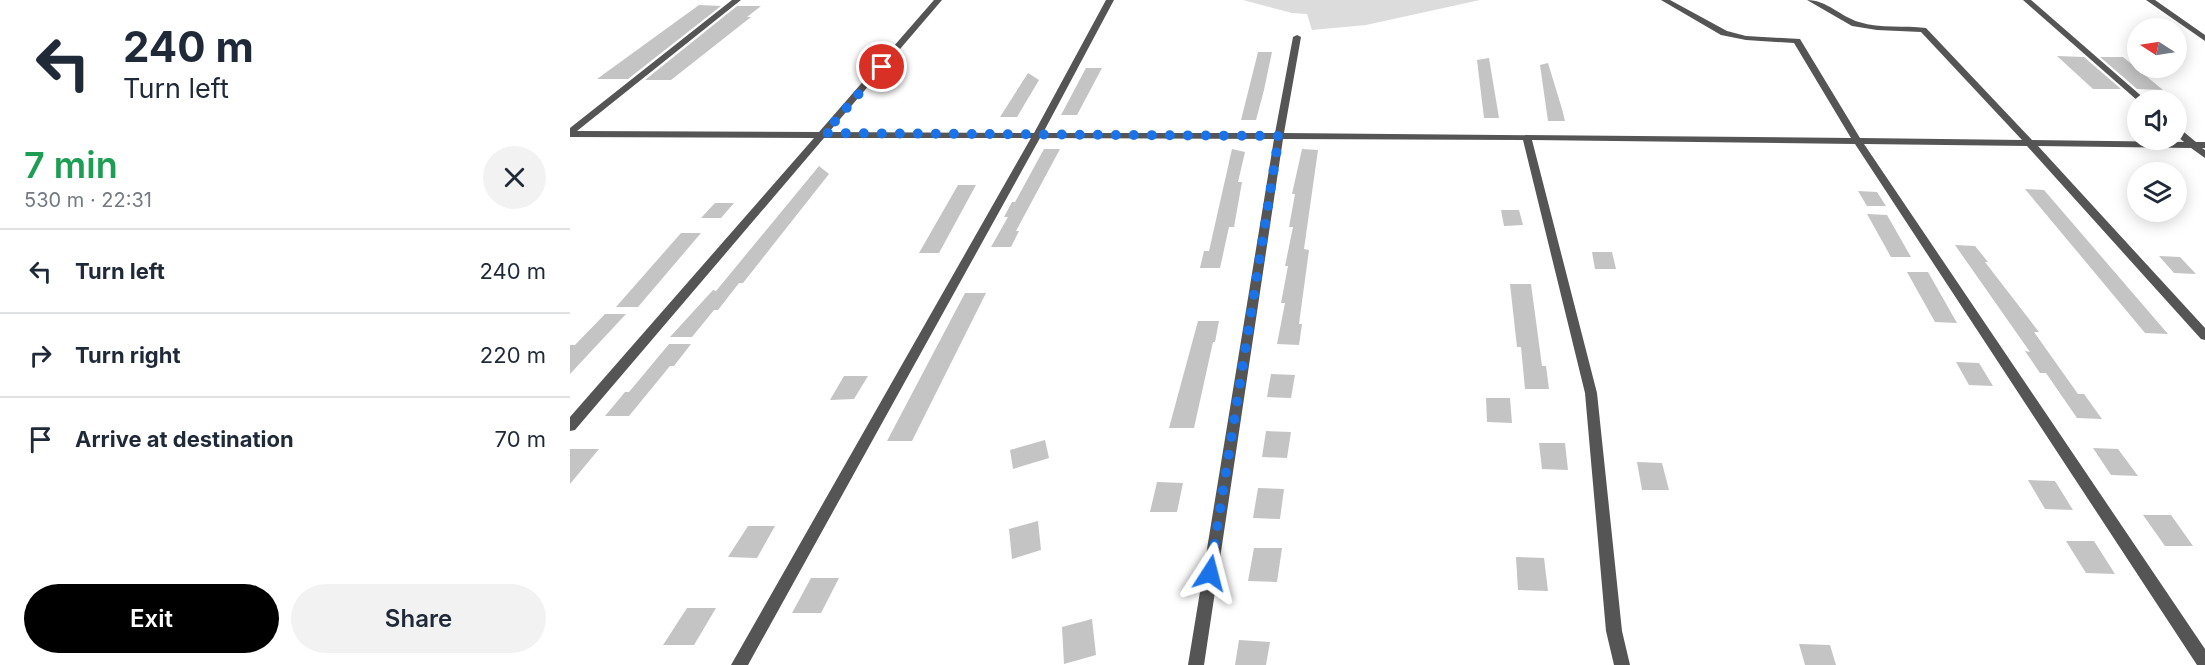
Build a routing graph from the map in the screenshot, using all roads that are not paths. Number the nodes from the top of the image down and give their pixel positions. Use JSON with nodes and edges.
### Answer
{"nodes":[{"id":1,"x":737,"y":0,"type":"edge"},
{"id":2,"x":938,"y":0,"type":"edge"},
{"id":3,"x":1110,"y":0,"type":"edge"},
{"id":4,"x":1665,"y":0,"type":"edge"},
{"id":5,"x":1811,"y":0,"type":"edge"},
{"id":6,"x":2027,"y":0,"type":"edge"},
{"id":7,"x":2150,"y":0,"type":"edge"},
{"id":8,"x":1297,"y":37,"type":"dead end"},
{"id":9,"x":2205,"y":39,"type":"edge"},
{"id":10,"x":2130,"y":90,"type":"edge"},
{"id":11,"x":570,"y":133,"type":"edge"},
{"id":12,"x":825,"y":133,"type":"junction"},
{"id":13,"x":1037,"y":135,"type":"junction"},
{"id":14,"x":1279,"y":136,"type":"junction"},
{"id":15,"x":1527,"y":137,"type":"junction"},
{"id":16,"x":2187,"y":139,"type":"edge"},
{"id":17,"x":1857,"y":140,"type":"junction"},
{"id":18,"x":2030,"y":143,"type":"junction"},
{"id":19,"x":2194,"y":145,"type":"junction"},
{"id":20,"x":2205,"y":145,"type":"edge"},
{"id":21,"x":2205,"y":155,"type":"edge"},
{"id":22,"x":2205,"y":336,"type":"edge"},
{"id":23,"x":570,"y":426,"type":"edge"},
{"id":24,"x":2205,"y":663,"type":"edge"},
{"id":25,"x":739,"y":665,"type":"edge"},
{"id":26,"x":1196,"y":665,"type":"edge"},
{"id":27,"x":1622,"y":665,"type":"edge"}],
"edges":[{"from":1,"to":11,"type":"street"},
{"from":2,"to":12,"type":"street"},
{"from":3,"to":13,"type":"street"},
{"from":4,"to":17,"type":"street"},
{"from":5,"to":18,"type":"street"},
{"from":6,"to":10,"type":"street"},
{"from":7,"to":9,"type":"street"},
{"from":8,"to":14,"type":"street"},
{"from":11,"to":12,"type":"street"},
{"from":12,"to":13,"type":"street"},
{"from":12,"to":23,"type":"street"},
{"from":13,"to":14,"type":"street"},
{"from":13,"to":25,"type":"street"},
{"from":14,"to":15,"type":"street"},
{"from":14,"to":26,"type":"street"},
{"from":15,"to":17,"type":"street"},
{"from":15,"to":27,"type":"street"},
{"from":16,"to":19,"type":"street"},
{"from":17,"to":18,"type":"street"},
{"from":17,"to":24,"type":"street"},
{"from":18,"to":19,"type":"street"},
{"from":18,"to":22,"type":"street"},
{"from":19,"to":20,"type":"street"},
{"from":19,"to":21,"type":"street"}]}
